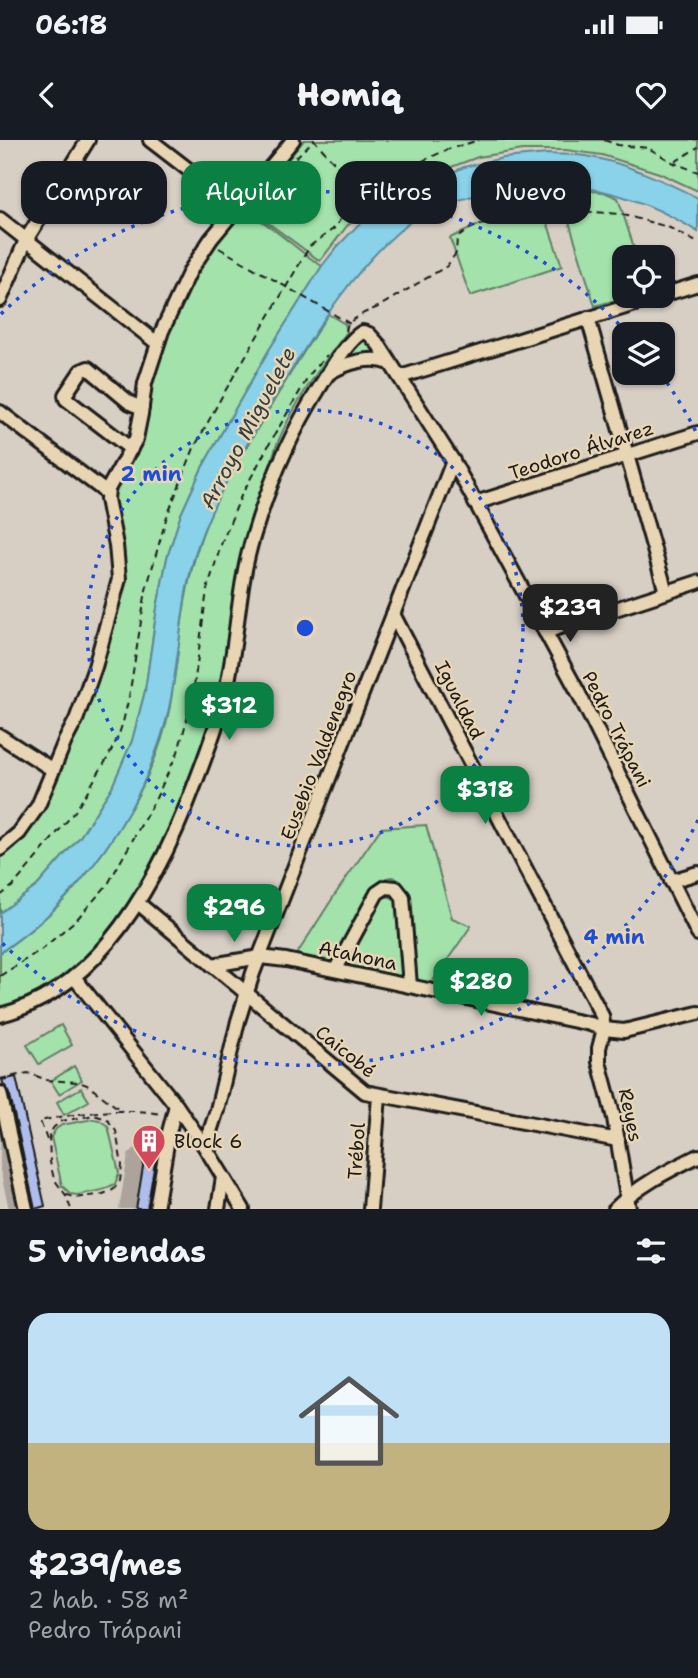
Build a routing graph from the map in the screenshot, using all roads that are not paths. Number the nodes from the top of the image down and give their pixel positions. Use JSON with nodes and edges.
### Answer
{"nodes":[{"id":1,"x":88,"y":140,"type":"edge"},
{"id":2,"x":150,"y":140,"type":"edge"},
{"id":3,"x":293,"y":140,"type":"edge"},
{"id":4,"x":275,"y":161,"type":"edge"},
{"id":5,"x":181,"y":164,"type":"edge"},
{"id":6,"x":0,"y":219,"type":"edge"},
{"id":7,"x":223,"y":224,"type":"edge"},
{"id":8,"x":26,"y":240,"type":"junction"},
{"id":9,"x":698,"y":284,"type":"edge"},
{"id":10,"x":675,"y":291,"type":"edge"},
{"id":11,"x":0,"y":300,"type":"edge"},
{"id":12,"x":620,"y":308,"type":"edge"},
{"id":13,"x":588,"y":318,"type":"junction"},
{"id":14,"x":157,"y":343,"type":"junction"},
{"id":15,"x":390,"y":363,"type":"junction"},
{"id":16,"x":328,"y":373,"type":"junction"},
{"id":17,"x":400,"y":377,"type":"junction"},
{"id":18,"x":142,"y":408,"type":"junction"},
{"id":19,"x":0,"y":412,"type":"edge"},
{"id":20,"x":698,"y":433,"type":"edge"},
{"id":21,"x":131,"y":449,"type":"junction"},
{"id":22,"x":627,"y":455,"type":"junction"},
{"id":23,"x":453,"y":461,"type":"junction"},
{"id":24,"x":107,"y":493,"type":"junction"},
{"id":25,"x":475,"y":503,"type":"junction"},
{"id":26,"x":698,"y":582,"type":"edge"},
{"id":27,"x":666,"y":592,"type":"junction"},
{"id":28,"x":393,"y":614,"type":"junction"},
{"id":29,"x":545,"y":632,"type":"junction"},
{"id":30,"x":0,"y":736,"type":"edge"},
{"id":31,"x":53,"y":770,"type":"junction"},
{"id":32,"x":0,"y":849,"type":"edge"},
{"id":33,"x":698,"y":873,"type":"edge"},
{"id":34,"x":671,"y":881,"type":"junction"},
{"id":35,"x":138,"y":903,"type":"junction"},
{"id":36,"x":698,"y":934,"type":"edge"},
{"id":37,"x":260,"y":957,"type":"junction"},
{"id":38,"x":212,"y":965,"type":"junction"},
{"id":39,"x":336,"y":969,"type":"junction"},
{"id":40,"x":74,"y":977,"type":"junction"},
{"id":41,"x":410,"y":986,"type":"junction"},
{"id":42,"x":247,"y":994,"type":"junction"},
{"id":43,"x":698,"y":1013,"type":"edge"},
{"id":44,"x":0,"y":1015,"type":"edge"},
{"id":45,"x":604,"y":1030,"type":"junction"},
{"id":46,"x":0,"y":1093,"type":"edge"},
{"id":47,"x":379,"y":1096,"type":"junction"},
{"id":48,"x":174,"y":1110,"type":"junction"},
{"id":49,"x":618,"y":1140,"type":"junction"},
{"id":50,"x":205,"y":1147,"type":"junction"},
{"id":51,"x":698,"y":1156,"type":"edge"},
{"id":52,"x":223,"y":1177,"type":"junction"},
{"id":53,"x":628,"y":1203,"type":"edge"},
{"id":54,"x":26,"y":1209,"type":"edge"},
{"id":55,"x":156,"y":1209,"type":"edge"},
{"id":56,"x":218,"y":1209,"type":"edge"},
{"id":57,"x":243,"y":1209,"type":"edge"},
{"id":58,"x":370,"y":1209,"type":"edge"},
{"id":59,"x":615,"y":1209,"type":"edge"}],
"edges":[{"from":1,"to":8,"type":"street"},
{"from":2,"to":5,"type":"street"},
{"from":3,"to":4,"type":"street"},
{"from":6,"to":8,"type":"street"},
{"from":7,"to":14,"type":"street"},
{"from":8,"to":11,"type":"street"},
{"from":8,"to":14,"type":"street"},
{"from":9,"to":10,"type":"street"},
{"from":12,"to":13,"type":"street"},
{"from":13,"to":17,"type":"street"},
{"from":13,"to":22,"type":"street"},
{"from":14,"to":18,"type":"street"},
{"from":15,"to":16,"type":"street"},
{"from":15,"to":16,"type":"street","name":"Pedro Trápani"},
{"from":15,"to":17,"type":"street","name":"Pedro Trápani"},
{"from":16,"to":35,"type":"street"},
{"from":17,"to":23,"type":"street","name":"Pedro Trápani"},
{"from":18,"to":21,"type":"street"},
{"from":18,"to":21,"type":"street"},
{"from":19,"to":24,"type":"street"},
{"from":20,"to":22,"type":"street","name":"Teodoro Álvarez"},
{"from":21,"to":24,"type":"street"},
{"from":22,"to":25,"type":"street","name":"Teodoro Álvarez"},
{"from":22,"to":27,"type":"street"},
{"from":23,"to":25,"type":"street","name":"Pedro Trápani"},
{"from":23,"to":28,"type":"street","name":"Eusebio Valdenegro"},
{"from":24,"to":31,"type":"street"},
{"from":25,"to":29,"type":"street","name":"Pedro Trápani"},
{"from":26,"to":27,"type":"street"},
{"from":27,"to":29,"type":"street"},
{"from":28,"to":37,"type":"street","name":"Eusebio Valdenegro"},
{"from":28,"to":45,"type":"street","name":"Igualdad"},
{"from":29,"to":34,"type":"street","name":"Pedro Trápani"},
{"from":30,"to":31,"type":"street"},
{"from":31,"to":32,"type":"street"},
{"from":33,"to":34,"type":"street"},
{"from":34,"to":36,"type":"street","name":"Pedro Trápani"},
{"from":35,"to":38,"type":"street","name":"Caicobé"},
{"from":35,"to":40,"type":"street"},
{"from":37,"to":38,"type":"street","name":"Atahona"},
{"from":37,"to":39,"type":"street","name":"Atahona"},
{"from":37,"to":42,"type":"street","name":"Eusebio Valdenegro"},
{"from":38,"to":42,"type":"street","name":"Caicobé"},
{"from":39,"to":41,"type":"street","name":"Atahona"},
{"from":39,"to":41,"type":"street"},
{"from":40,"to":44,"type":"street"},
{"from":40,"to":48,"type":"street"},
{"from":41,"to":45,"type":"street","name":"Atahona"},
{"from":42,"to":47,"type":"street","name":"Caicobé"},
{"from":42,"to":50,"type":"street","name":"Eusebio Valdenegro"},
{"from":43,"to":45,"type":"street","name":"Atahona"},
{"from":45,"to":49,"type":"street","name":"Reyes"},
{"from":46,"to":54,"type":"street"},
{"from":47,"to":49,"type":"street","name":"Caicobé"},
{"from":47,"to":58,"type":"street","name":"Trébol"},
{"from":48,"to":50,"type":"street"},
{"from":48,"to":55,"type":"street"},
{"from":49,"to":53,"type":"street","name":"Reyes"},
{"from":50,"to":52,"type":"street"},
{"from":51,"to":53,"type":"street"},
{"from":52,"to":56,"type":"street"},
{"from":52,"to":57,"type":"street"},
{"from":53,"to":59,"type":"street"}]}
